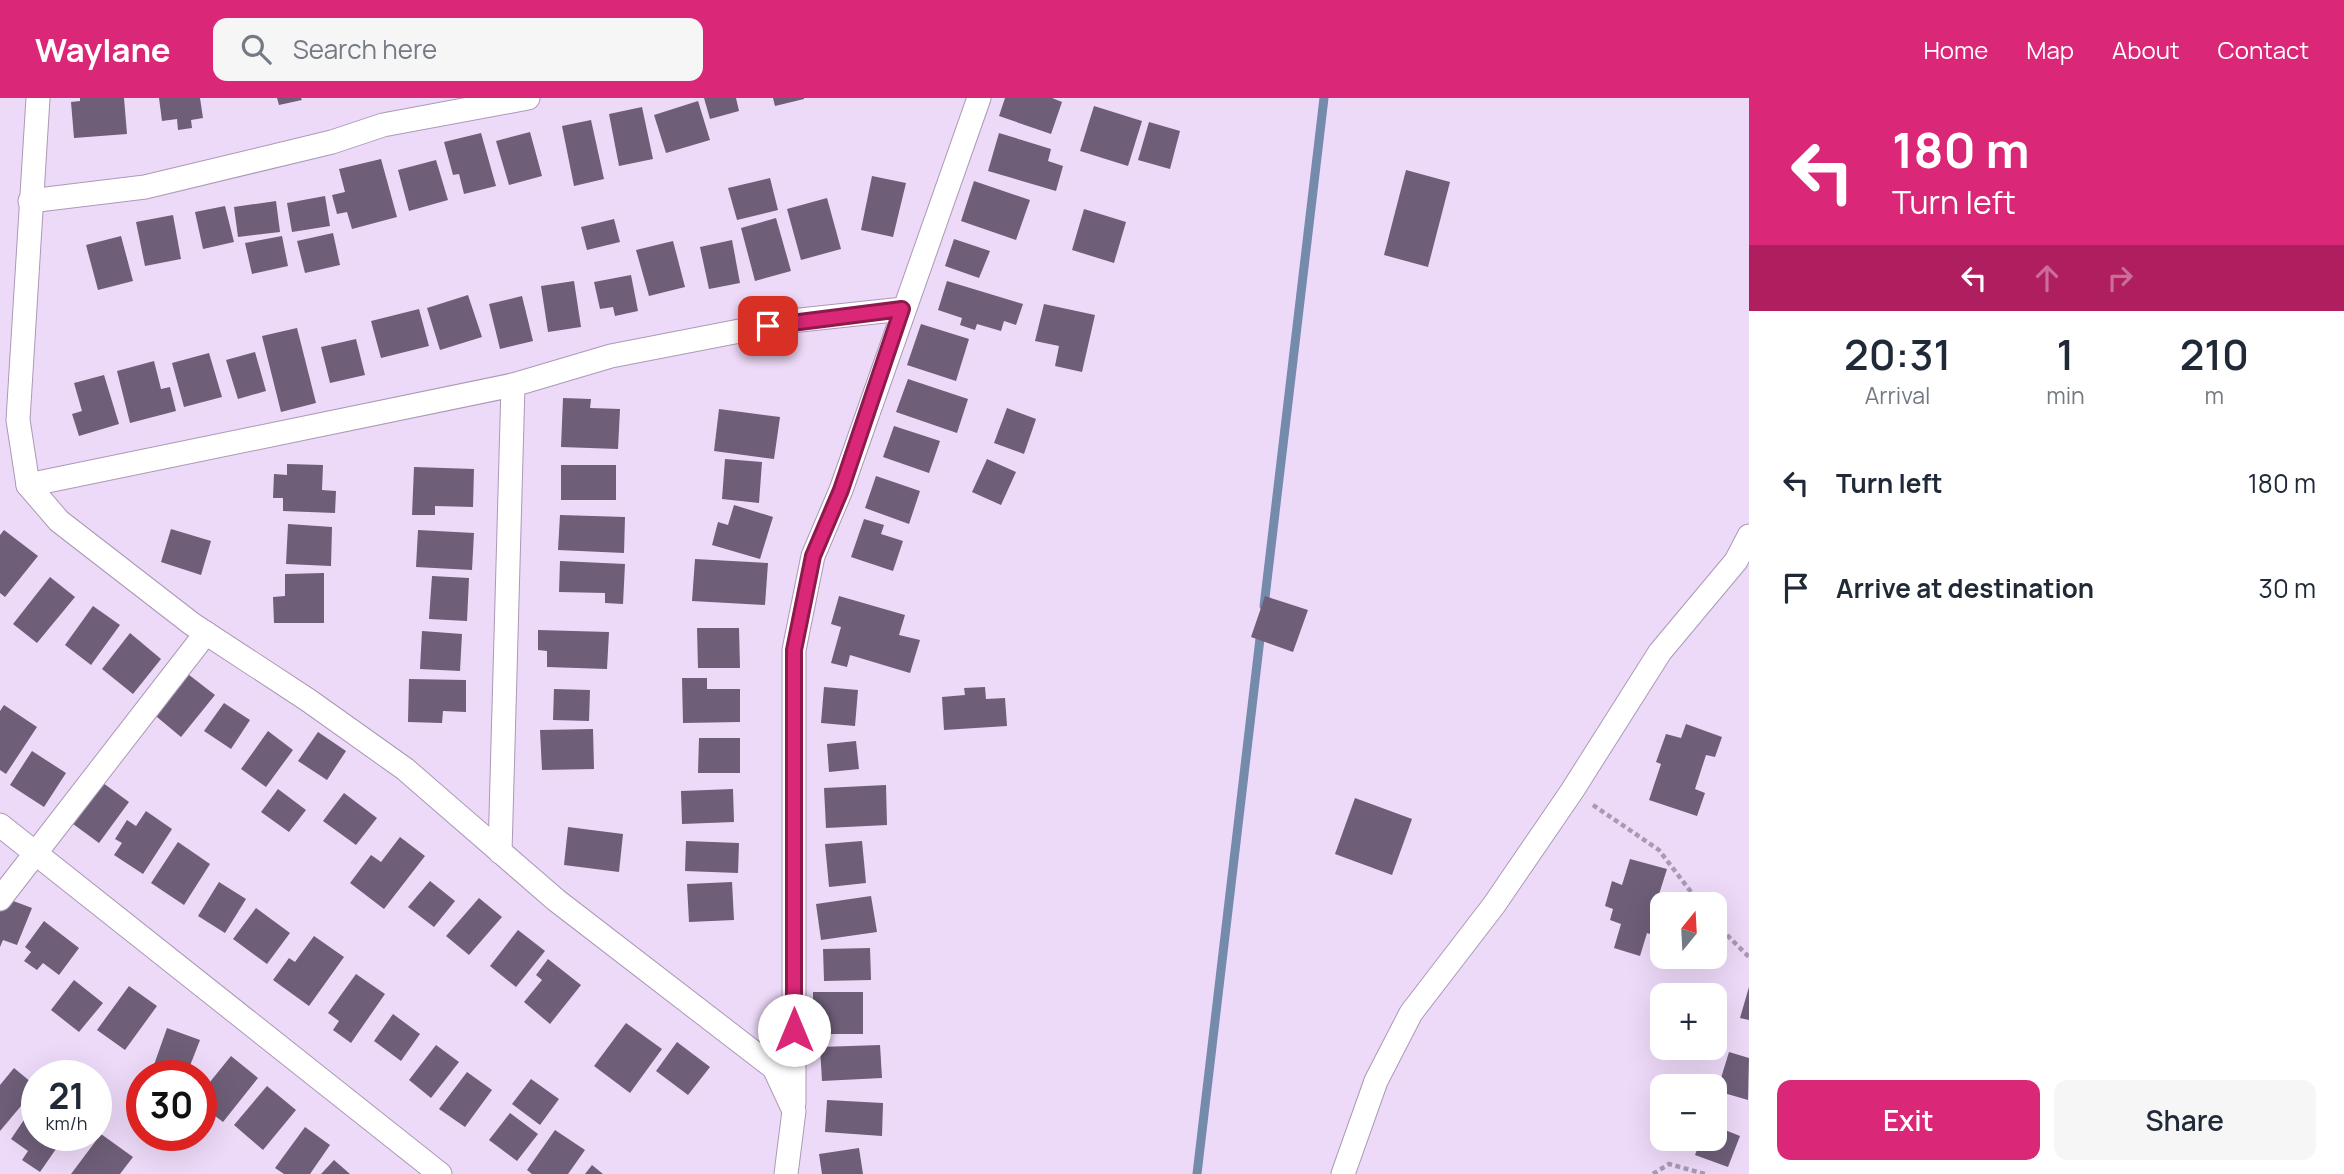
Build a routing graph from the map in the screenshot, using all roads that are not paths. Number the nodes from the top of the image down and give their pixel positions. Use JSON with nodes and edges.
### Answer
{"nodes":[{"id":1,"x":38,"y":98,"type":"edge"},
{"id":2,"x":528,"y":98,"type":"edge"},
{"id":3,"x":979,"y":98,"type":"edge"},
{"id":4,"x":30,"y":201,"type":"junction"},
{"id":5,"x":902,"y":309,"type":"junction"},
{"id":6,"x":513,"y":385,"type":"junction"},
{"id":7,"x":28,"y":485,"type":"junction"},
{"id":8,"x":1749,"y":536,"type":"edge"},
{"id":9,"x":206,"y":633,"type":"junction"},
{"id":10,"x":0,"y":825,"type":"edge"},
{"id":11,"x":500,"y":852,"type":"junction"},
{"id":12,"x":36,"y":853,"type":"junction"},
{"id":13,"x":0,"y":900,"type":"edge"},
{"id":14,"x":794,"y":1111,"type":"junction"},
{"id":15,"x":440,"y":1174,"type":"edge"},
{"id":16,"x":786,"y":1174,"type":"edge"},
{"id":17,"x":1343,"y":1174,"type":"edge"}],
"edges":[{"from":1,"to":4,"type":"street"},
{"from":2,"to":4,"type":"street"},
{"from":3,"to":5,"type":"street"},
{"from":4,"to":7,"type":"street"},
{"from":5,"to":6,"type":"street"},
{"from":5,"to":14,"type":"street"},
{"from":6,"to":7,"type":"street"},
{"from":6,"to":11,"type":"street"},
{"from":7,"to":9,"type":"street"},
{"from":8,"to":17,"type":"street"},
{"from":9,"to":11,"type":"street"},
{"from":9,"to":12,"type":"street"},
{"from":10,"to":12,"type":"street"},
{"from":11,"to":14,"type":"street"},
{"from":12,"to":13,"type":"street"},
{"from":12,"to":15,"type":"street"},
{"from":14,"to":16,"type":"street"}]}
